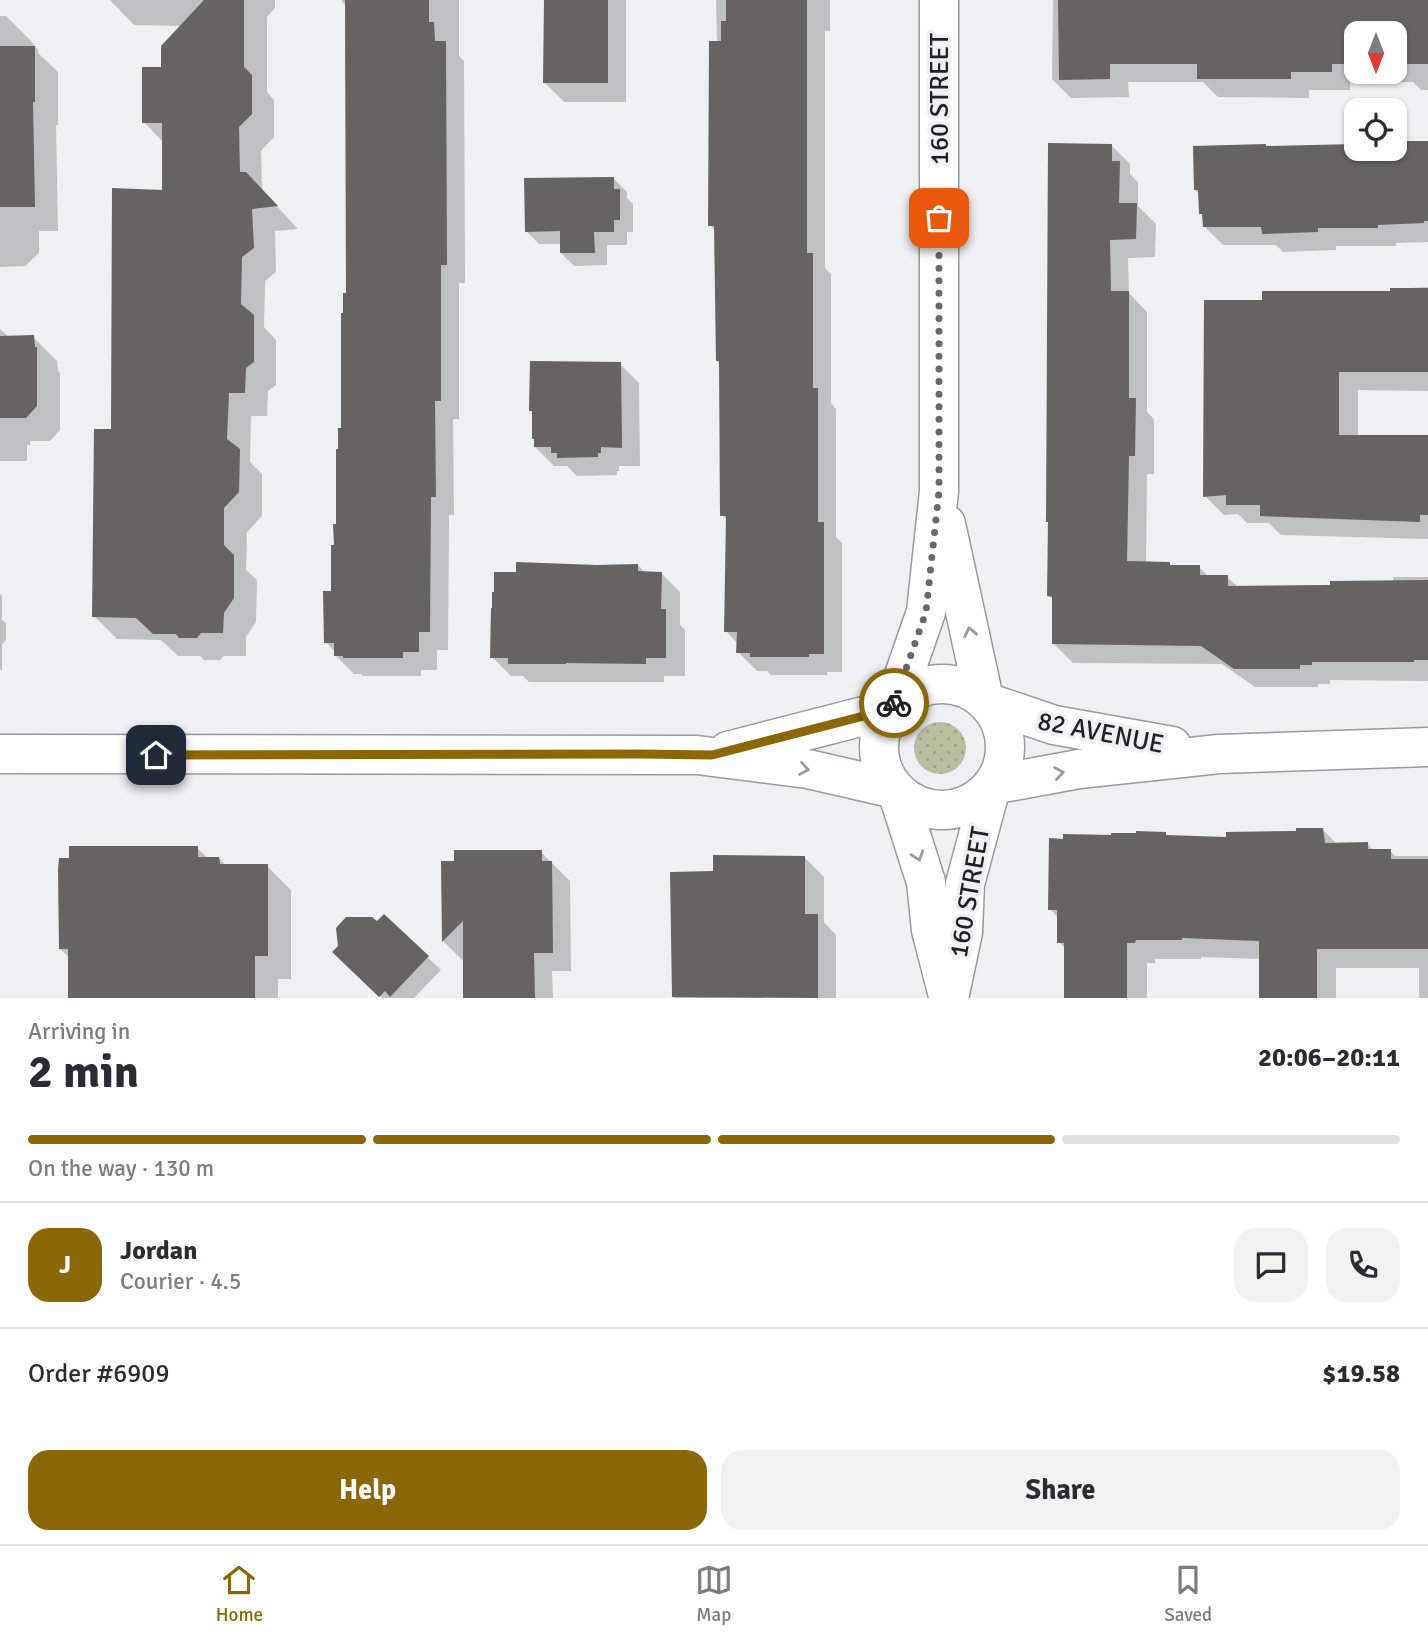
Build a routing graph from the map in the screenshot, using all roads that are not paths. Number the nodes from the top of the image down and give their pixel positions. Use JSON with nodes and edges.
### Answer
{"nodes":[{"id":1,"x":939,"y":0,"type":"edge"},
{"id":2,"x":939,"y":491,"type":"junction"},
{"id":3,"x":985,"y":701,"type":"junction"},
{"id":4,"x":892,"y":708,"type":"junction"},
{"id":5,"x":1428,"y":747,"type":"edge"},
{"id":6,"x":0,"y":754,"type":"edge"},
{"id":7,"x":1219,"y":754,"type":"junction"},
{"id":8,"x":712,"y":755,"type":"junction"},
{"id":9,"x":991,"y":786,"type":"junction"},
{"id":10,"x":896,"y":790,"type":"junction"},
{"id":11,"x":949,"y":998,"type":"edge"}],
"edges":[{"from":1,"to":2,"type":"street","name":"160 STREET"},
{"from":3,"to":2,"type":"street","name":"160 STREET","one_way":true},
{"from":2,"to":4,"type":"street","name":"160 STREET"},
{"from":3,"to":4,"type":"street"},
{"from":3,"to":7,"type":"street","name":"82 AVENUE"},
{"from":3,"to":9,"type":"street"},
{"from":4,"to":8,"type":"street"},
{"from":4,"to":10,"type":"street"},
{"from":5,"to":7,"type":"street","name":"82 AVENUE"},
{"from":6,"to":8,"type":"street"},
{"from":9,"to":7,"type":"street","name":"82 AVENUE","one_way":true},
{"from":8,"to":10,"type":"street","one_way":true},
{"from":9,"to":10,"type":"street"},
{"from":9,"to":11,"type":"street","name":"160 STREET"},
{"from":10,"to":11,"type":"street","name":"160 STREET","one_way":true}]}
